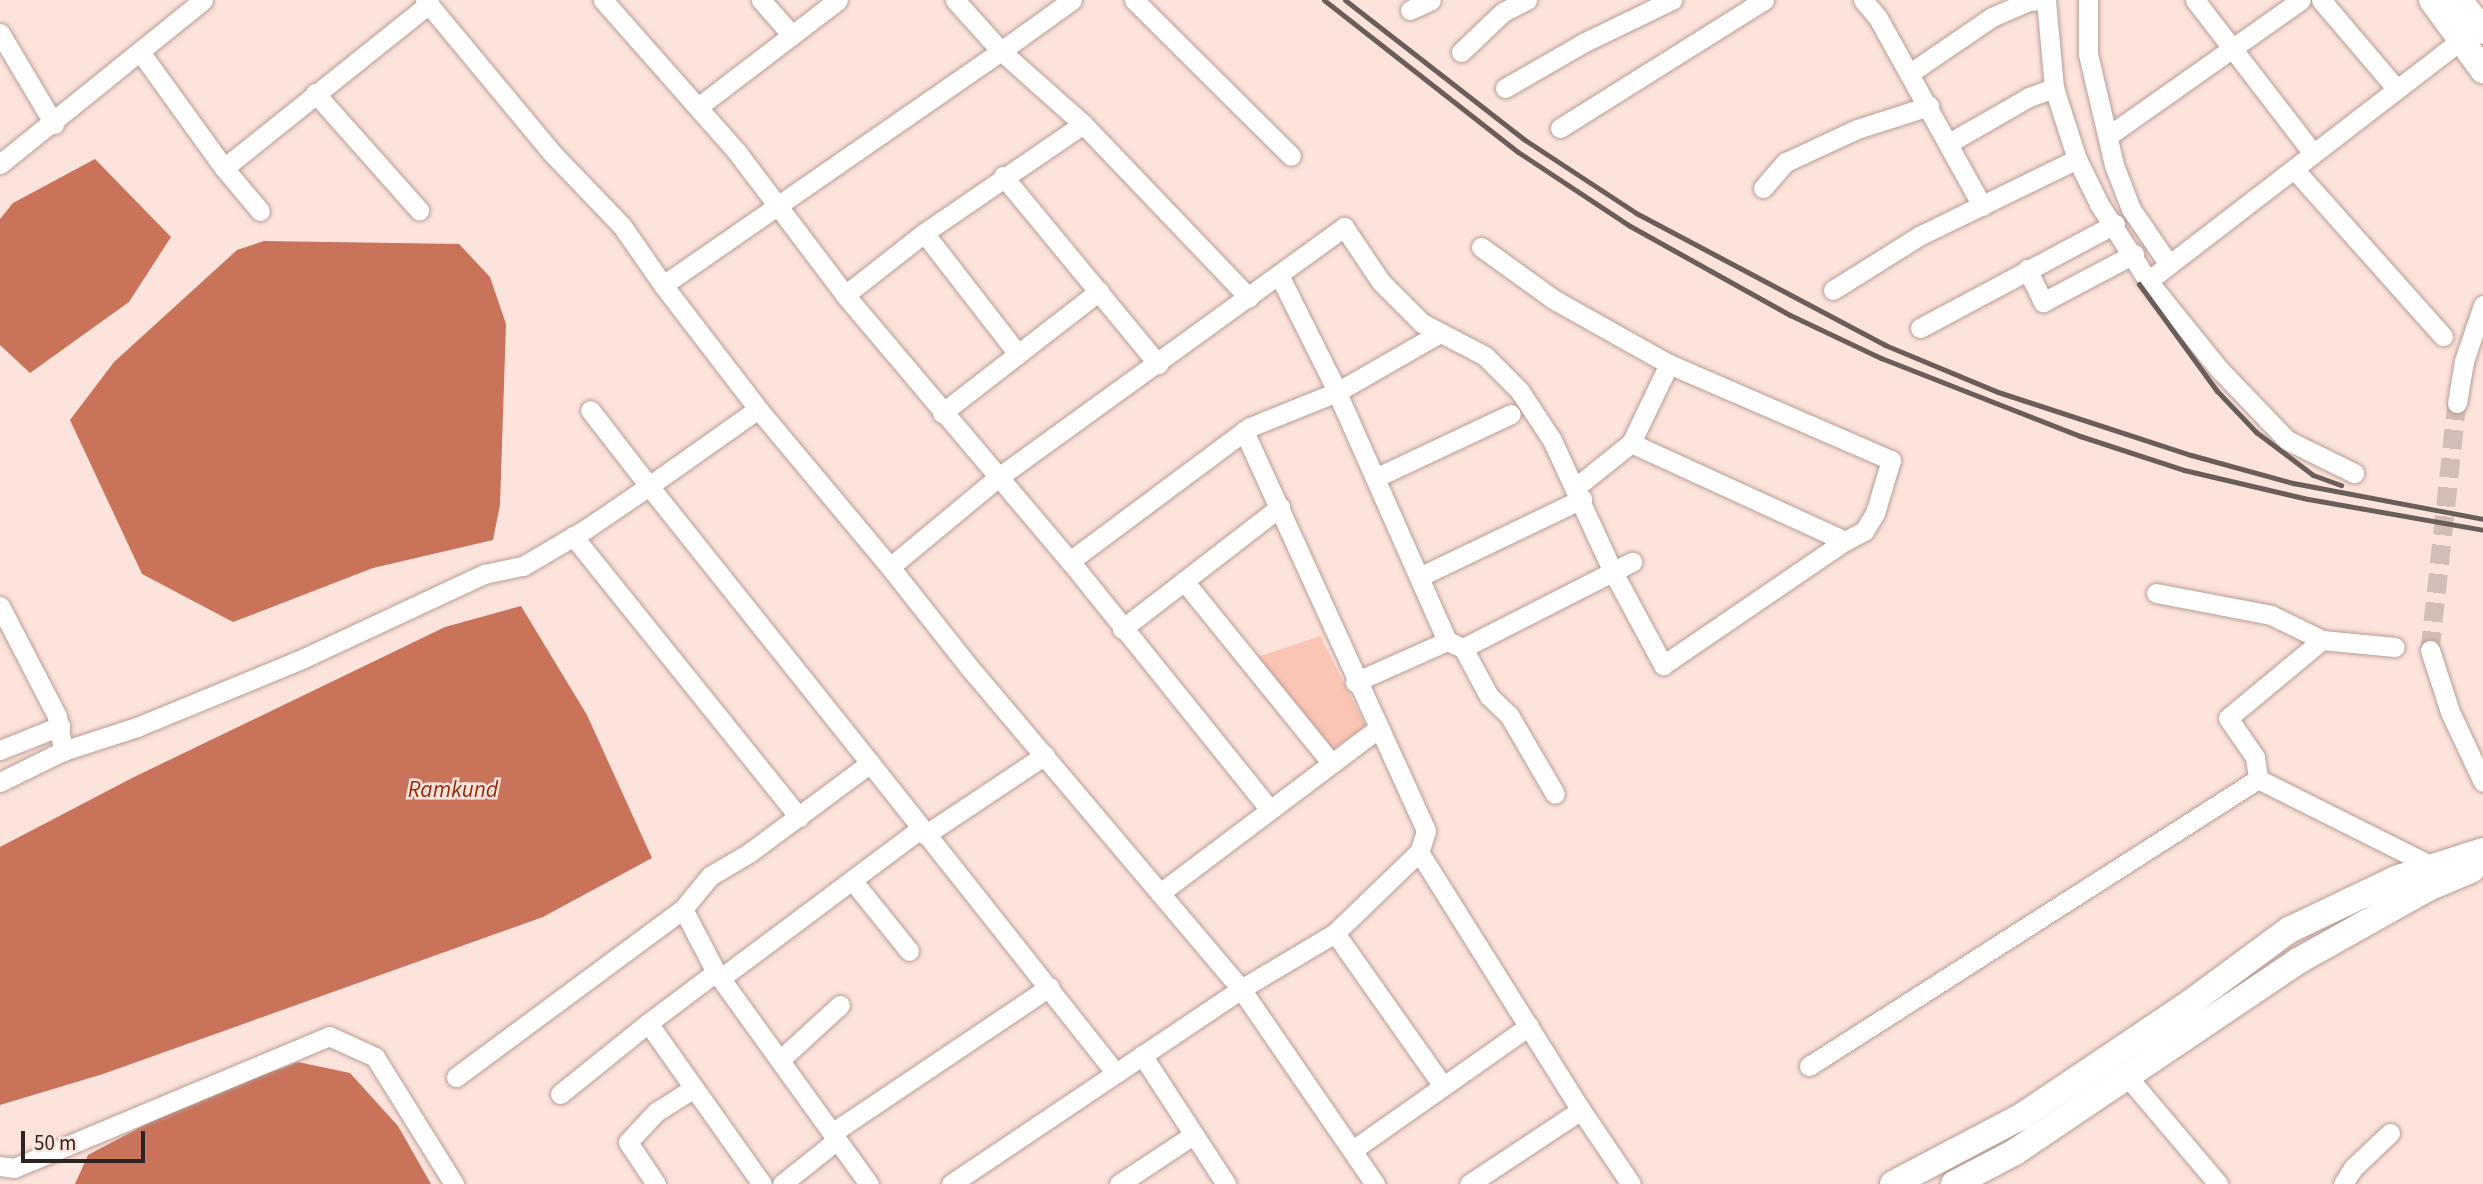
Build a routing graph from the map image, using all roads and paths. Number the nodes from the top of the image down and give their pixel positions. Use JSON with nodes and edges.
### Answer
{"nodes":[{"id":1,"x":203,"y":0,"type":"edge"},
{"id":2,"x":603,"y":0,"type":"edge"},
{"id":3,"x":761,"y":0,"type":"edge"},
{"id":4,"x":838,"y":0,"type":"edge"},
{"id":5,"x":955,"y":0,"type":"edge"},
{"id":6,"x":1072,"y":0,"type":"edge"},
{"id":7,"x":1135,"y":0,"type":"edge"},
{"id":8,"x":1431,"y":0,"type":"edge"},
{"id":9,"x":1527,"y":0,"type":"edge"},
{"id":10,"x":1672,"y":0,"type":"edge"},
{"id":11,"x":1764,"y":0,"type":"edge"},
{"id":12,"x":2045,"y":0,"type":"edge"},
{"id":13,"x":2088,"y":0,"type":"edge"},
{"id":14,"x":2195,"y":0,"type":"edge"},
{"id":15,"x":2301,"y":0,"type":"edge"},
{"id":16,"x":2321,"y":0,"type":"edge"},
{"id":17,"x":2432,"y":0,"type":"edge"},
{"id":18,"x":2459,"y":0,"type":"edge"},
{"id":19,"x":427,"y":2,"type":"edge"},
{"id":20,"x":1868,"y":2,"type":"edge"},
{"id":21,"x":178,"y":9,"type":"edge"},
{"id":22,"x":1410,"y":10,"type":"dead end"},
{"id":23,"x":0,"y":33,"type":"edge"},
{"id":24,"x":791,"y":34,"type":"junction"},
{"id":25,"x":2472,"y":36,"type":"edge"},
{"id":26,"x":2231,"y":46,"type":"junction"},
{"id":27,"x":1001,"y":51,"type":"junction"},
{"id":28,"x":141,"y":52,"type":"junction"},
{"id":29,"x":1461,"y":52,"type":"dead end"},
{"id":30,"x":2483,"y":70,"type":"edge"},
{"id":31,"x":1910,"y":73,"type":"junction"},
{"id":32,"x":2395,"y":87,"type":"junction"},
{"id":33,"x":1505,"y":88,"type":"dead end"},
{"id":34,"x":2054,"y":88,"type":"junction"},
{"id":35,"x":315,"y":93,"type":"junction"},
{"id":36,"x":1929,"y":106,"type":"junction"},
{"id":37,"x":698,"y":107,"type":"junction"},
{"id":38,"x":54,"y":124,"type":"junction"},
{"id":39,"x":1083,"y":124,"type":"junction"},
{"id":40,"x":1560,"y":128,"type":"dead end"},
{"id":41,"x":2108,"y":135,"type":"junction"},
{"id":42,"x":1950,"y":144,"type":"junction"},
{"id":43,"x":2312,"y":152,"type":"junction"},
{"id":44,"x":1292,"y":156,"type":"dead end"},
{"id":45,"x":2077,"y":159,"type":"junction"},
{"id":46,"x":0,"y":164,"type":"edge"},
{"id":47,"x":224,"y":168,"type":"junction"},
{"id":48,"x":2294,"y":169,"type":"junction"},
{"id":49,"x":1003,"y":176,"type":"junction"},
{"id":50,"x":1763,"y":188,"type":"dead end"},
{"id":51,"x":1982,"y":206,"type":"junction"},
{"id":52,"x":778,"y":208,"type":"junction"},
{"id":53,"x":419,"y":210,"type":"dead end"},
{"id":54,"x":260,"y":211,"type":"dead end"},
{"id":55,"x":2115,"y":224,"type":"junction"},
{"id":56,"x":924,"y":233,"type":"junction"},
{"id":57,"x":1481,"y":247,"type":"dead end"},
{"id":58,"x":2134,"y":254,"type":"junction"},
{"id":59,"x":2168,"y":263,"type":"junction"},
{"id":60,"x":2027,"y":269,"type":"junction"},
{"id":61,"x":1279,"y":275,"type":"junction"},
{"id":62,"x":2148,"y":281,"type":"junction"},
{"id":63,"x":663,"y":285,"type":"junction"},
{"id":64,"x":1833,"y":290,"type":"dead end"},
{"id":65,"x":1099,"y":291,"type":"junction"},
{"id":66,"x":845,"y":295,"type":"junction"},
{"id":67,"x":1249,"y":298,"type":"junction"},
{"id":68,"x":2483,"y":305,"type":"edge"},
{"id":69,"x":1920,"y":328,"type":"dead end"},
{"id":70,"x":1438,"y":334,"type":"junction"},
{"id":71,"x":2442,"y":336,"type":"dead end"},
{"id":72,"x":1018,"y":354,"type":"junction"},
{"id":73,"x":1158,"y":364,"type":"junction"},
{"id":74,"x":1669,"y":364,"type":"junction"},
{"id":75,"x":1337,"y":392,"type":"junction"},
{"id":76,"x":2457,"y":403,"type":"tunnel mouth"},
{"id":77,"x":590,"y":410,"type":"dead end"},
{"id":78,"x":758,"y":410,"type":"junction"},
{"id":79,"x":942,"y":413,"type":"junction"},
{"id":80,"x":1511,"y":414,"type":"dead end"},
{"id":81,"x":1244,"y":431,"type":"junction"},
{"id":82,"x":1630,"y":443,"type":"junction"},
{"id":83,"x":2354,"y":473,"type":"dead end"},
{"id":84,"x":1375,"y":478,"type":"junction"},
{"id":85,"x":996,"y":479,"type":"junction"},
{"id":86,"x":649,"y":486,"type":"junction"},
{"id":87,"x":1579,"y":493,"type":"junction"},
{"id":88,"x":1280,"y":507,"type":"junction"},
{"id":89,"x":573,"y":537,"type":"junction"},
{"id":90,"x":1845,"y":541,"type":"junction"},
{"id":91,"x":1070,"y":561,"type":"junction"},
{"id":92,"x":1632,"y":562,"type":"dead end"},
{"id":93,"x":890,"y":567,"type":"junction"},
{"id":94,"x":1613,"y":572,"type":"junction"},
{"id":95,"x":1419,"y":577,"type":"junction"},
{"id":96,"x":1184,"y":581,"type":"junction"},
{"id":97,"x":2156,"y":593,"type":"dead end"},
{"id":98,"x":0,"y":606,"type":"edge"},
{"id":99,"x":1122,"y":629,"type":"junction"},
{"id":100,"x":2322,"y":640,"type":"junction"},
{"id":101,"x":1455,"y":644,"type":"junction"},
{"id":102,"x":2395,"y":647,"type":"dead end"},
{"id":103,"x":2430,"y":650,"type":"tunnel mouth"},
{"id":104,"x":1356,"y":682,"type":"junction"},
{"id":105,"x":60,"y":726,"type":"junction"},
{"id":106,"x":1378,"y":729,"type":"junction"},
{"id":107,"x":0,"y":750,"type":"edge"},
{"id":108,"x":63,"y":751,"type":"junction"},
{"id":109,"x":1045,"y":755,"type":"junction"},
{"id":110,"x":870,"y":763,"type":"junction"},
{"id":111,"x":1332,"y":764,"type":"junction"},
{"id":112,"x":2258,"y":779,"type":"junction"},
{"id":113,"x":0,"y":782,"type":"edge"},
{"id":114,"x":2483,"y":782,"type":"edge"},
{"id":115,"x":1555,"y":794,"type":"dead end"},
{"id":116,"x":1270,"y":810,"type":"junction"},
{"id":117,"x":799,"y":817,"type":"junction"},
{"id":118,"x":922,"y":832,"type":"junction"},
{"id":119,"x":2483,"y":850,"type":"edge"},
{"id":120,"x":1419,"y":852,"type":"junction"},
{"id":121,"x":2432,"y":866,"type":"junction"},
{"id":122,"x":2483,"y":868,"type":"edge"},
{"id":123,"x":852,"y":880,"type":"junction"},
{"id":124,"x":1160,"y":893,"type":"junction"},
{"id":125,"x":682,"y":909,"type":"junction"},
{"id":126,"x":1335,"y":933,"type":"junction"},
{"id":127,"x":909,"y":951,"type":"dead end"},
{"id":128,"x":719,"y":975,"type":"junction"},
{"id":129,"x":1049,"y":987,"type":"junction"},
{"id":130,"x":1241,"y":989,"type":"junction"},
{"id":131,"x":840,"y":1005,"type":"dead end"},
{"id":132,"x":648,"y":1023,"type":"junction"},
{"id":133,"x":1529,"y":1026,"type":"junction"},
{"id":134,"x":1142,"y":1055,"type":"junction"},
{"id":135,"x":781,"y":1059,"type":"junction"},
{"id":136,"x":1809,"y":1066,"type":"dead end"},
{"id":137,"x":1115,"y":1073,"type":"junction"},
{"id":138,"x":2126,"y":1075,"type":"junction"},
{"id":139,"x":456,"y":1077,"type":"dead end"},
{"id":140,"x":1443,"y":1086,"type":"junction"},
{"id":141,"x":694,"y":1088,"type":"junction"},
{"id":142,"x":560,"y":1094,"type":"dead end"},
{"id":143,"x":1581,"y":1110,"type":"junction"},
{"id":144,"x":2390,"y":1133,"type":"dead end"},
{"id":145,"x":1193,"y":1135,"type":"junction"},
{"id":146,"x":835,"y":1137,"type":"junction"},
{"id":147,"x":1353,"y":1149,"type":"junction"},
{"id":148,"x":0,"y":1166,"type":"edge"},
{"id":149,"x":454,"y":1184,"type":"edge"},
{"id":150,"x":656,"y":1184,"type":"edge"},
{"id":151,"x":762,"y":1184,"type":"edge"},
{"id":152,"x":782,"y":1184,"type":"edge"},
{"id":153,"x":869,"y":1184,"type":"edge"},
{"id":154,"x":951,"y":1184,"type":"edge"},
{"id":155,"x":1119,"y":1184,"type":"edge"},
{"id":156,"x":1226,"y":1184,"type":"edge"},
{"id":157,"x":1376,"y":1184,"type":"edge"},
{"id":158,"x":1469,"y":1184,"type":"edge"},
{"id":159,"x":1631,"y":1184,"type":"edge"},
{"id":160,"x":1893,"y":1184,"type":"edge"},
{"id":161,"x":1954,"y":1184,"type":"edge"},
{"id":162,"x":2218,"y":1184,"type":"edge"},
{"id":163,"x":2343,"y":1184,"type":"edge"}],
"edges":[{"from":1,"to":21,"type":"street"},
{"from":2,"to":37,"type":"street"},
{"from":3,"to":24,"type":"street"},
{"from":4,"to":24,"type":"street"},
{"from":5,"to":27,"type":"street"},
{"from":6,"to":27,"type":"street"},
{"from":7,"to":44,"type":"street"},
{"from":8,"to":22,"type":"street"},
{"from":9,"to":29,"type":"street"},
{"from":10,"to":33,"type":"street"},
{"from":11,"to":40,"type":"street"},
{"from":12,"to":31,"type":"street"},
{"from":12,"to":34,"type":"street"},
{"from":13,"to":41,"type":"street"},
{"from":14,"to":26,"type":"street"},
{"from":15,"to":26,"type":"street"},
{"from":16,"to":32,"type":"street"},
{"from":17,"to":25,"type":"street"},
{"from":18,"to":25,"type":"street"},
{"from":19,"to":35,"type":"street"},
{"from":19,"to":63,"type":"street"},
{"from":20,"to":31,"type":"street"},
{"from":21,"to":28,"type":"street"},
{"from":23,"to":38,"type":"street"},
{"from":24,"to":37,"type":"street"},
{"from":25,"to":30,"type":"street"},
{"from":25,"to":32,"type":"street"},
{"from":26,"to":41,"type":"street"},
{"from":26,"to":43,"type":"street"},
{"from":27,"to":39,"type":"street"},
{"from":27,"to":52,"type":"street"},
{"from":28,"to":38,"type":"street"},
{"from":28,"to":47,"type":"street"},
{"from":31,"to":36,"type":"street"},
{"from":32,"to":43,"type":"street"},
{"from":34,"to":42,"type":"street"},
{"from":34,"to":45,"type":"street"},
{"from":35,"to":47,"type":"street"},
{"from":35,"to":53,"type":"street"},
{"from":36,"to":42,"type":"street"},
{"from":36,"to":50,"type":"street"},
{"from":37,"to":52,"type":"street"},
{"from":38,"to":46,"type":"street"},
{"from":39,"to":49,"type":"street"},
{"from":39,"to":67,"type":"street"},
{"from":41,"to":59,"type":"street"},
{"from":42,"to":51,"type":"street"},
{"from":43,"to":48,"type":"street"},
{"from":45,"to":51,"type":"street"},
{"from":45,"to":55,"type":"street"},
{"from":47,"to":54,"type":"street"},
{"from":48,"to":59,"type":"street"},
{"from":48,"to":71,"type":"street"},
{"from":49,"to":56,"type":"street"},
{"from":49,"to":65,"type":"street"},
{"from":51,"to":64,"type":"street"},
{"from":52,"to":63,"type":"street"},
{"from":52,"to":66,"type":"street"},
{"from":55,"to":58,"type":"street"},
{"from":55,"to":60,"type":"street"},
{"from":56,"to":66,"type":"street"},
{"from":56,"to":72,"type":"street"},
{"from":57,"to":74,"type":"street"},
{"from":58,"to":60,"type":"street"},
{"from":58,"to":62,"type":"street"},
{"from":59,"to":62,"type":"street"},
{"from":60,"to":69,"type":"street"},
{"from":61,"to":67,"type":"street"},
{"from":61,"to":70,"type":"street"},
{"from":61,"to":75,"type":"street"},
{"from":62,"to":83,"type":"street"},
{"from":63,"to":78,"type":"street"},
{"from":65,"to":72,"type":"street"},
{"from":65,"to":73,"type":"street"},
{"from":66,"to":79,"type":"street"},
{"from":67,"to":73,"type":"street"},
{"from":68,"to":76,"type":"street"},
{"from":70,"to":75,"type":"street"},
{"from":70,"to":87,"type":"street"},
{"from":72,"to":79,"type":"street"},
{"from":73,"to":85,"type":"street"},
{"from":74,"to":82,"type":"street"},
{"from":74,"to":90,"type":"street"},
{"from":75,"to":81,"type":"street"},
{"from":75,"to":84,"type":"street"},
{"from":77,"to":86,"type":"street"},
{"from":78,"to":86,"type":"street"},
{"from":78,"to":93,"type":"street"},
{"from":79,"to":85,"type":"street"},
{"from":80,"to":84,"type":"street"},
{"from":81,"to":88,"type":"street"},
{"from":81,"to":91,"type":"street"},
{"from":82,"to":87,"type":"street"},
{"from":82,"to":90,"type":"street"},
{"from":84,"to":95,"type":"street"},
{"from":85,"to":91,"type":"street"},
{"from":85,"to":93,"type":"street"},
{"from":86,"to":89,"type":"street"},
{"from":86,"to":110,"type":"street"},
{"from":87,"to":94,"type":"street"},
{"from":87,"to":95,"type":"street"},
{"from":88,"to":96,"type":"street"},
{"from":88,"to":104,"type":"street"},
{"from":89,"to":108,"type":"street"},
{"from":89,"to":117,"type":"street"},
{"from":90,"to":94,"type":"street"},
{"from":91,"to":99,"type":"street"},
{"from":92,"to":94,"type":"street"},
{"from":93,"to":109,"type":"street"},
{"from":94,"to":101,"type":"street"},
{"from":95,"to":101,"type":"street"},
{"from":96,"to":99,"type":"street"},
{"from":96,"to":111,"type":"street"},
{"from":97,"to":100,"type":"street"},
{"from":98,"to":105,"type":"street"},
{"from":99,"to":116,"type":"street"},
{"from":100,"to":102,"type":"street"},
{"from":100,"to":112,"type":"street"},
{"from":101,"to":104,"type":"street"},
{"from":101,"to":115,"type":"street"},
{"from":103,"to":114,"type":"street"},
{"from":104,"to":106,"type":"street"},
{"from":105,"to":107,"type":"street"},
{"from":105,"to":108,"type":"street"},
{"from":106,"to":111,"type":"street"},
{"from":106,"to":120,"type":"street"},
{"from":108,"to":113,"type":"street"},
{"from":109,"to":118,"type":"street"},
{"from":109,"to":124,"type":"street"},
{"from":110,"to":117,"type":"street"},
{"from":110,"to":118,"type":"street"},
{"from":111,"to":116,"type":"street"},
{"from":112,"to":121,"type":"street"},
{"from":112,"to":136,"type":"street"},
{"from":116,"to":124,"type":"street"},
{"from":117,"to":125,"type":"street"},
{"from":118,"to":123,"type":"street"},
{"from":118,"to":129,"type":"street"},
{"from":119,"to":121,"type":"street"},
{"from":120,"to":126,"type":"street"},
{"from":120,"to":133,"type":"street"},
{"from":121,"to":160,"type":"street"},
{"from":122,"to":138,"type":"street"},
{"from":123,"to":127,"type":"street"},
{"from":123,"to":128,"type":"street"},
{"from":124,"to":130,"type":"street"},
{"from":125,"to":128,"type":"street"},
{"from":125,"to":139,"type":"street"},
{"from":126,"to":130,"type":"street"},
{"from":126,"to":140,"type":"street"},
{"from":128,"to":132,"type":"street"},
{"from":128,"to":135,"type":"street"},
{"from":129,"to":137,"type":"street"},
{"from":129,"to":146,"type":"street"},
{"from":130,"to":134,"type":"street"},
{"from":130,"to":147,"type":"street"},
{"from":131,"to":135,"type":"street"},
{"from":132,"to":141,"type":"street"},
{"from":132,"to":142,"type":"street"},
{"from":133,"to":140,"type":"street"},
{"from":133,"to":143,"type":"street"},
{"from":134,"to":137,"type":"street"},
{"from":134,"to":145,"type":"street"},
{"from":135,"to":146,"type":"street"},
{"from":137,"to":154,"type":"street"},
{"from":138,"to":161,"type":"street"},
{"from":138,"to":162,"type":"street"},
{"from":140,"to":147,"type":"street"},
{"from":141,"to":150,"type":"street"},
{"from":141,"to":151,"type":"street"},
{"from":143,"to":158,"type":"street"},
{"from":143,"to":159,"type":"street"},
{"from":144,"to":163,"type":"street"},
{"from":145,"to":155,"type":"street"},
{"from":145,"to":156,"type":"street"},
{"from":146,"to":152,"type":"street"},
{"from":146,"to":153,"type":"street"},
{"from":147,"to":157,"type":"street"},
{"from":148,"to":149,"type":"street"}]}
